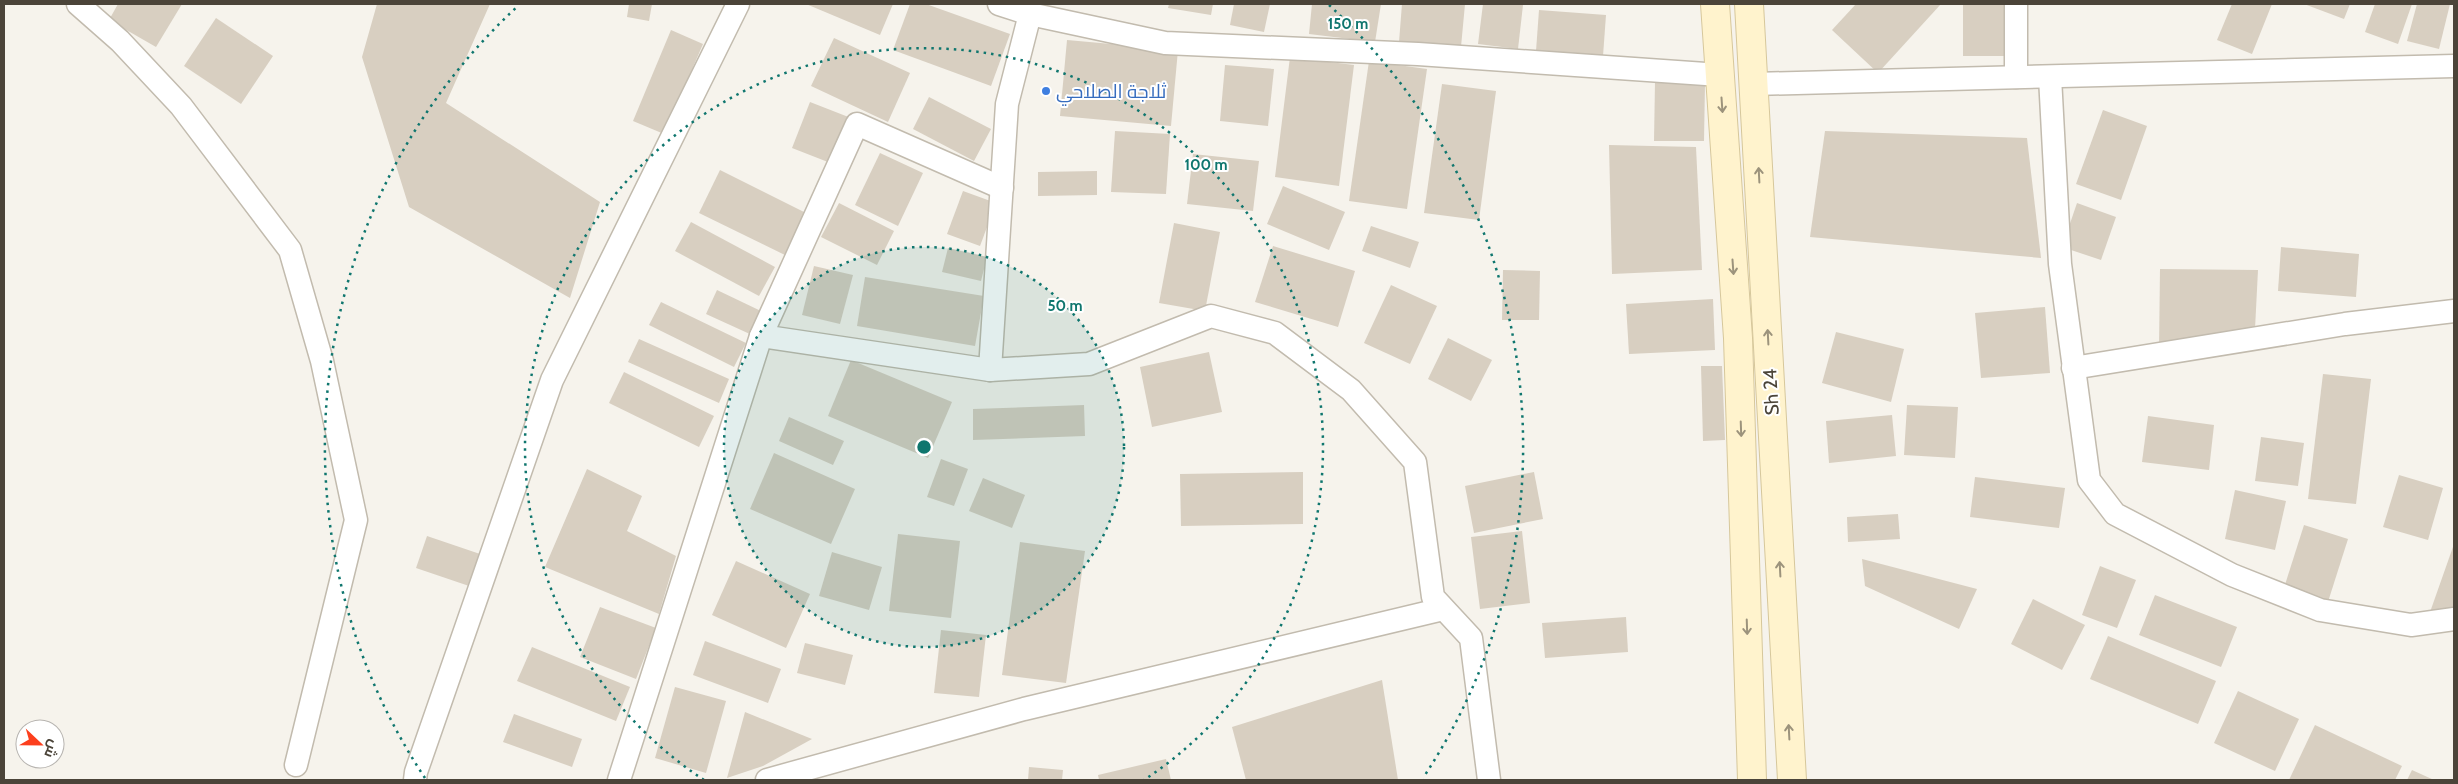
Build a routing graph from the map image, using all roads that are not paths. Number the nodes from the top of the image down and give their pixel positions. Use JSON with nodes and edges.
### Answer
{"nodes":[{"id":1,"x":78,"y":4,"type":"edge"},
{"id":2,"x":738,"y":4,"type":"edge"},
{"id":3,"x":999,"y":4,"type":"edge"},
{"id":4,"x":1715,"y":4,"type":"edge"},
{"id":5,"x":1749,"y":4,"type":"edge"},
{"id":6,"x":2016,"y":4,"type":"edge"},
{"id":7,"x":1030,"y":14,"type":"junction"},
{"id":8,"x":2454,"y":66,"type":"edge"},
{"id":9,"x":1720,"y":75,"type":"junction"},
{"id":10,"x":2050,"y":77,"type":"junction"},
{"id":11,"x":2016,"y":78,"type":"junction"},
{"id":12,"x":1754,"y":84,"type":"junction"},
{"id":13,"x":1002,"y":188,"type":"junction"},
{"id":14,"x":2454,"y":311,"type":"edge"},
{"id":15,"x":761,"y":336,"type":"junction"},
{"id":16,"x":2073,"y":368,"type":"junction"},
{"id":17,"x":990,"y":370,"type":"junction"},
{"id":18,"x":1444,"y":609,"type":"junction"},
{"id":19,"x":2454,"y":619,"type":"edge"},
{"id":20,"x":296,"y":765,"type":"dead end"},
{"id":21,"x":415,"y":780,"type":"edge"},
{"id":22,"x":619,"y":780,"type":"edge"},
{"id":23,"x":767,"y":780,"type":"edge"},
{"id":24,"x":1489,"y":780,"type":"edge"},
{"id":25,"x":1752,"y":780,"type":"edge"},
{"id":26,"x":1792,"y":780,"type":"edge"}],
"edges":[{"from":1,"to":20,"type":"street"},
{"from":2,"to":21,"type":"street"},
{"from":3,"to":7,"type":"street"},
{"from":4,"to":9,"type":"street","name":"Sh 24"},
{"from":5,"to":12,"type":"street","name":"Sh 24"},
{"from":6,"to":11,"type":"street"},
{"from":7,"to":9,"type":"street"},
{"from":7,"to":13,"type":"street"},
{"from":8,"to":10,"type":"street"},
{"from":9,"to":25,"type":"street","name":"Sh 24","one_way":true},
{"from":10,"to":11,"type":"street"},
{"from":10,"to":16,"type":"street"},
{"from":11,"to":12,"type":"street"},
{"from":26,"to":12,"type":"street","name":"Sh 24","one_way":true},
{"from":13,"to":15,"type":"street"},
{"from":13,"to":17,"type":"street"},
{"from":14,"to":16,"type":"street"},
{"from":15,"to":17,"type":"street"},
{"from":15,"to":22,"type":"street"},
{"from":16,"to":19,"type":"street"},
{"from":17,"to":18,"type":"street"},
{"from":18,"to":23,"type":"street"},
{"from":18,"to":24,"type":"street"}]}
